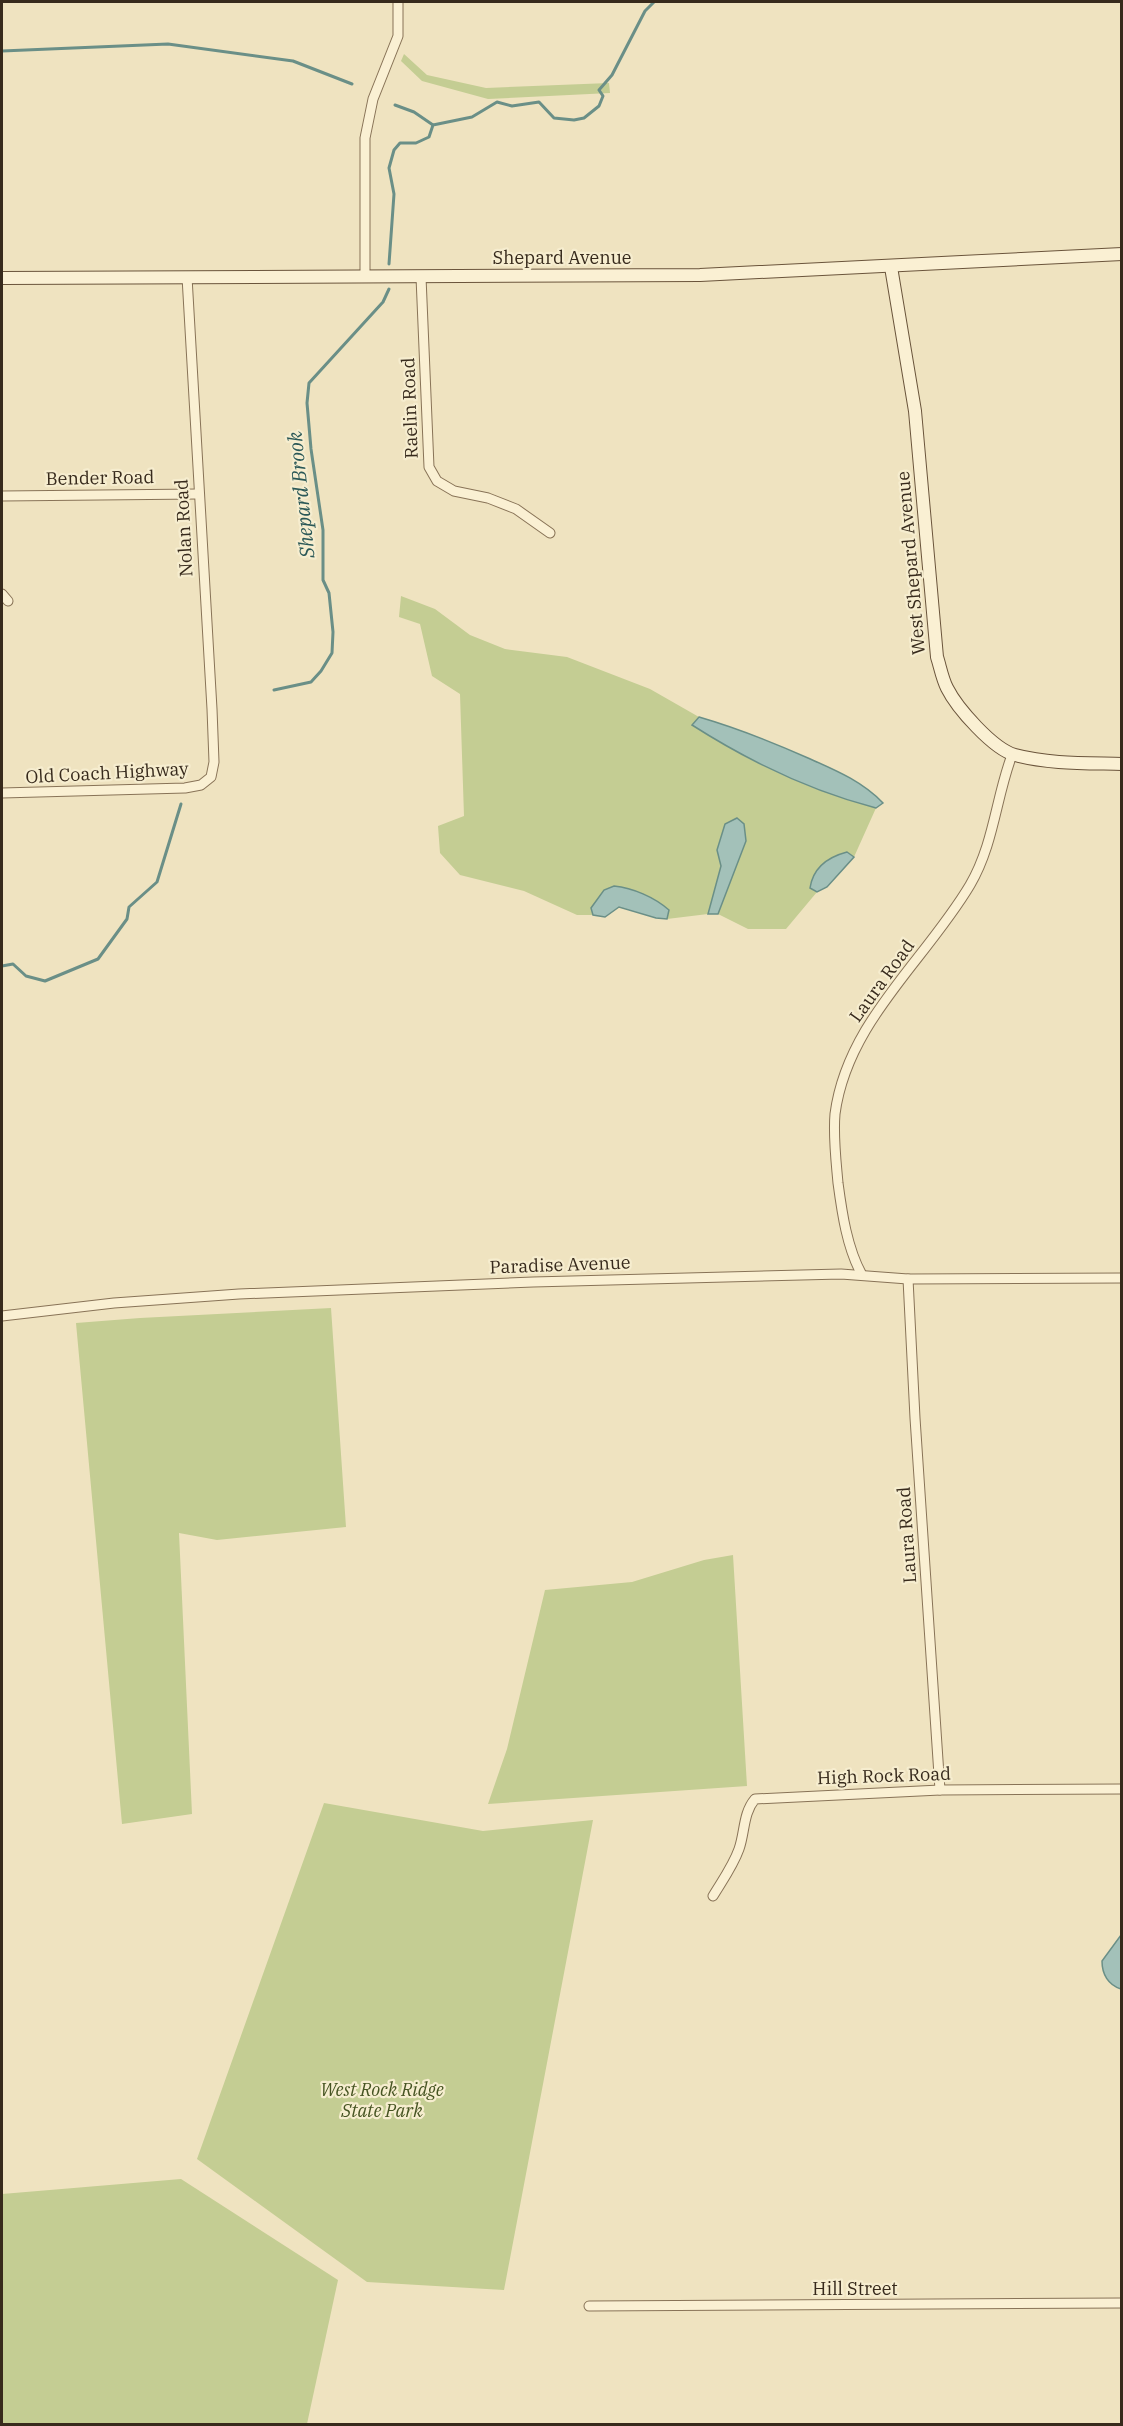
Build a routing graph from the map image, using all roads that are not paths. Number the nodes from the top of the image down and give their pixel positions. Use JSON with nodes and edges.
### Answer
{"nodes":[{"id":1,"x":398,"y":2,"type":"edge"},
{"id":2,"x":1122,"y":254,"type":"edge"},
{"id":3,"x":891,"y":267,"type":"junction"},
{"id":4,"x":421,"y":276,"type":"junction"},
{"id":5,"x":187,"y":277,"type":"junction"},
{"id":6,"x":365,"y":277,"type":"junction"},
{"id":7,"x":2,"y":278,"type":"edge"},
{"id":8,"x":198,"y":494,"type":"junction"},
{"id":9,"x":2,"y":496,"type":"edge"},
{"id":10,"x":550,"y":533,"type":"dead end"},
{"id":11,"x":1012,"y":755,"type":"junction"},
{"id":12,"x":1122,"y":764,"type":"edge"},
{"id":13,"x":211,"y":777,"type":"joint"},
{"id":14,"x":2,"y":793,"type":"edge"},
{"id":15,"x":862,"y":1275,"type":"junction"},
{"id":16,"x":1122,"y":1278,"type":"edge"},
{"id":17,"x":908,"y":1279,"type":"junction"},
{"id":18,"x":2,"y":1316,"type":"edge"},
{"id":19,"x":1122,"y":1789,"type":"edge"},
{"id":20,"x":940,"y":1790,"type":"junction"},
{"id":21,"x":713,"y":1896,"type":"dead end"},
{"id":22,"x":1122,"y":2302,"type":"edge"},
{"id":23,"x":590,"y":2306,"type":"dead end"}],
"edges":[{"from":1,"to":6,"type":"street"},
{"from":2,"to":3,"type":"main road","name":"Shepard Avenue"},
{"from":3,"to":4,"type":"main road","name":"Shepard Avenue"},
{"from":3,"to":11,"type":"main road","name":"West Shepard Avenue"},
{"from":4,"to":6,"type":"main road","name":"Shepard Avenue"},
{"from":4,"to":10,"type":"street","name":"Raelin Road"},
{"from":5,"to":6,"type":"main road","name":"Shepard Avenue"},
{"from":5,"to":7,"type":"main road","name":"Shepard Avenue"},
{"from":5,"to":8,"type":"street","name":"Nolan Road"},
{"from":8,"to":9,"type":"street","name":"Bender Road"},
{"from":8,"to":13,"type":"street","name":"Nolan Road"},
{"from":11,"to":12,"type":"main road","name":"West Shepard Avenue"},
{"from":11,"to":15,"type":"street","name":"Laura Road"},
{"from":13,"to":14,"type":"street","name":"Old Coach Highway"},
{"from":15,"to":17,"type":"street","name":"Paradise Avenue"},
{"from":15,"to":18,"type":"street","name":"Paradise Avenue"},
{"from":16,"to":17,"type":"street","name":"Paradise Avenue"},
{"from":17,"to":20,"type":"street","name":"Laura Road"},
{"from":19,"to":20,"type":"street","name":"High Rock Road"},
{"from":20,"to":21,"type":"street","name":"High Rock Road"},
{"from":22,"to":23,"type":"street","name":"Hill Street"}]}
